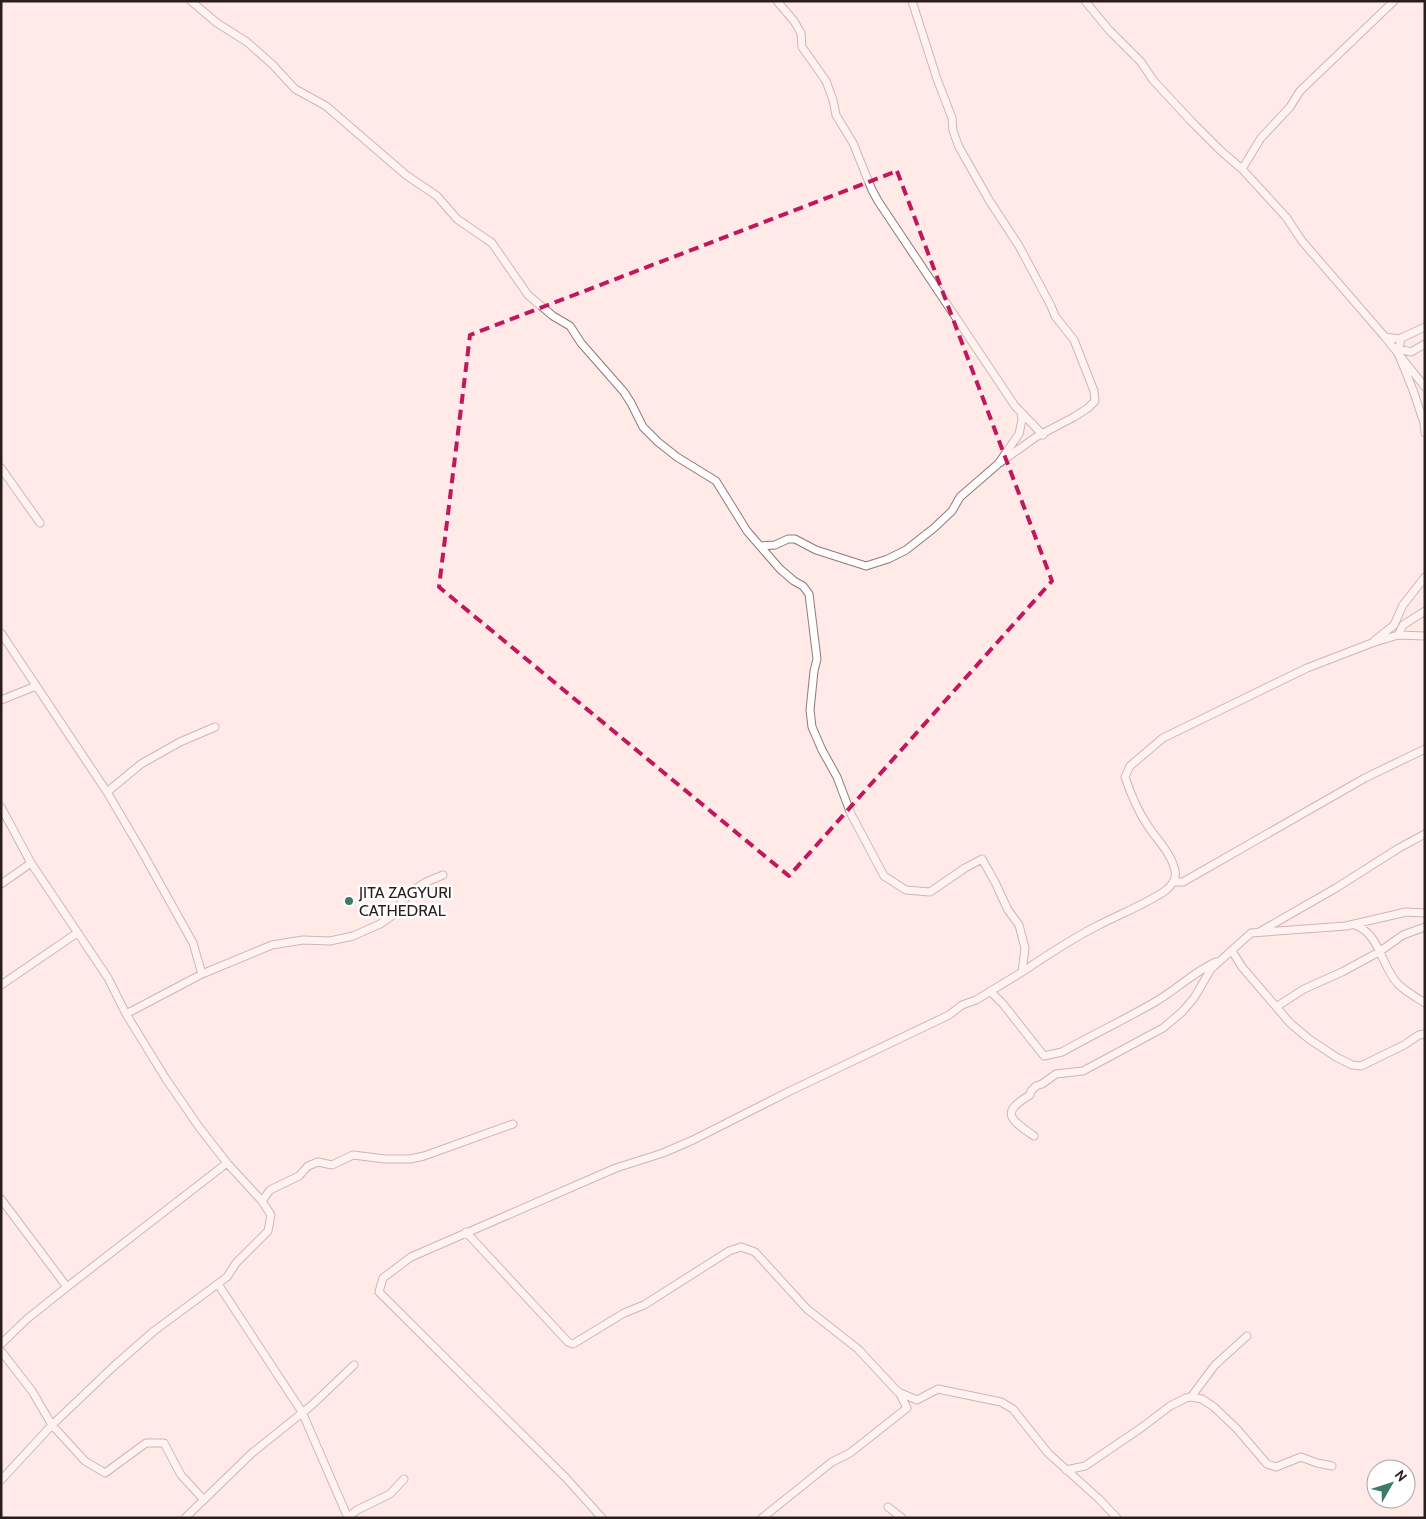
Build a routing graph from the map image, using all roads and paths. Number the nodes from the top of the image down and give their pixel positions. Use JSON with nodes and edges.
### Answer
{"nodes":[{"id":1,"x":191,"y":1,"type":"edge"},
{"id":2,"x":777,"y":1,"type":"edge"},
{"id":3,"x":912,"y":1,"type":"edge"},
{"id":4,"x":1085,"y":1,"type":"edge"},
{"id":5,"x":1394,"y":1,"type":"edge"},
{"id":6,"x":1242,"y":168,"type":"junction"},
{"id":7,"x":1425,"y":327,"type":"edge"},
{"id":8,"x":1385,"y":337,"type":"junction"},
{"id":9,"x":1401,"y":338,"type":"junction"},
{"id":10,"x":1425,"y":344,"type":"edge"},
{"id":11,"x":1396,"y":350,"type":"junction"},
{"id":12,"x":1411,"y":352,"type":"junction"},
{"id":13,"x":1406,"y":363,"type":"junction"},
{"id":14,"x":1425,"y":387,"type":"edge"},
{"id":15,"x":1020,"y":411,"type":"junction"},
{"id":16,"x":1425,"y":433,"type":"edge"},
{"id":17,"x":1043,"y":434,"type":"junction"},
{"id":18,"x":998,"y":464,"type":"junction"},
{"id":19,"x":1,"y":468,"type":"edge"},
{"id":20,"x":40,"y":523,"type":"dead end"},
{"id":21,"x":760,"y":546,"type":"junction"},
{"id":22,"x":1425,"y":577,"type":"edge"},
{"id":23,"x":1425,"y":611,"type":"edge"},
{"id":24,"x":1,"y":633,"type":"edge"},
{"id":25,"x":1398,"y":635,"type":"junction"},
{"id":26,"x":1425,"y":636,"type":"edge"},
{"id":27,"x":1372,"y":643,"type":"junction"},
{"id":28,"x":36,"y":686,"type":"junction"},
{"id":29,"x":1,"y":700,"type":"edge"},
{"id":30,"x":216,"y":727,"type":"dead end"},
{"id":31,"x":1425,"y":749,"type":"edge"},
{"id":32,"x":107,"y":792,"type":"junction"},
{"id":33,"x":1,"y":807,"type":"edge"},
{"id":34,"x":1425,"y":834,"type":"edge"},
{"id":35,"x":31,"y":863,"type":"junction"},
{"id":36,"x":442,"y":875,"type":"dead end"},
{"id":37,"x":1173,"y":882,"type":"junction"},
{"id":38,"x":1,"y":884,"type":"edge"},
{"id":39,"x":1425,"y":913,"type":"edge"},
{"id":40,"x":1354,"y":925,"type":"junction"},
{"id":41,"x":1425,"y":927,"type":"edge"},
{"id":42,"x":1259,"y":932,"type":"junction"},
{"id":43,"x":77,"y":933,"type":"junction"},
{"id":44,"x":1232,"y":951,"type":"junction"},
{"id":45,"x":1379,"y":952,"type":"junction"},
{"id":46,"x":1222,"y":960,"type":"junction"},
{"id":47,"x":1022,"y":972,"type":"junction"},
{"id":48,"x":202,"y":974,"type":"junction"},
{"id":49,"x":1,"y":985,"type":"edge"},
{"id":50,"x":990,"y":991,"type":"junction"},
{"id":51,"x":1425,"y":1002,"type":"edge"},
{"id":52,"x":1276,"y":1007,"type":"junction"},
{"id":53,"x":126,"y":1014,"type":"junction"},
{"id":54,"x":1425,"y":1034,"type":"edge"},
{"id":55,"x":513,"y":1124,"type":"dead end"},
{"id":56,"x":1034,"y":1136,"type":"dead end"},
{"id":57,"x":227,"y":1163,"type":"junction"},
{"id":58,"x":1,"y":1199,"type":"edge"},
{"id":59,"x":262,"y":1200,"type":"junction"},
{"id":60,"x":466,"y":1232,"type":"junction"},
{"id":61,"x":218,"y":1284,"type":"junction"},
{"id":62,"x":67,"y":1286,"type":"junction"},
{"id":63,"x":1247,"y":1336,"type":"dead end"},
{"id":64,"x":1,"y":1344,"type":"edge"},
{"id":65,"x":1,"y":1351,"type":"edge"},
{"id":66,"x":354,"y":1366,"type":"dead end"},
{"id":67,"x":898,"y":1392,"type":"junction"},
{"id":68,"x":1191,"y":1398,"type":"junction"},
{"id":69,"x":917,"y":1400,"type":"junction"},
{"id":70,"x":907,"y":1408,"type":"junction"},
{"id":71,"x":302,"y":1412,"type":"junction"},
{"id":72,"x":52,"y":1425,"type":"junction"},
{"id":73,"x":1332,"y":1466,"type":"dead end"},
{"id":74,"x":1066,"y":1470,"type":"junction"},
{"id":75,"x":1,"y":1480,"type":"edge"},
{"id":76,"x":404,"y":1480,"type":"dead end"},
{"id":77,"x":204,"y":1500,"type":"junction"},
{"id":78,"x":888,"y":1507,"type":"dead end"},
{"id":79,"x":185,"y":1518,"type":"edge"},
{"id":80,"x":348,"y":1518,"type":"edge"},
{"id":81,"x":602,"y":1518,"type":"edge"},
{"id":82,"x":762,"y":1518,"type":"edge"},
{"id":83,"x":902,"y":1518,"type":"edge"},
{"id":84,"x":1117,"y":1518,"type":"edge"}],
"edges":[{"from":1,"to":21,"type":"street"},
{"from":2,"to":15,"type":"street"},
{"from":3,"to":17,"type":"street"},
{"from":4,"to":6,"type":"street"},
{"from":5,"to":6,"type":"street"},
{"from":6,"to":8,"type":"street"},
{"from":7,"to":9,"type":"street"},
{"from":8,"to":9,"type":"street"},
{"from":8,"to":11,"type":"street"},
{"from":9,"to":11,"type":"street"},
{"from":10,"to":12,"type":"street"},
{"from":11,"to":12,"type":"street"},
{"from":11,"to":13,"type":"street"},
{"from":11,"to":16,"type":"street"},
{"from":12,"to":13,"type":"street"},
{"from":13,"to":14,"type":"street"},
{"from":15,"to":17,"type":"street"},
{"from":15,"to":18,"type":"street"},
{"from":17,"to":18,"type":"street"},
{"from":18,"to":21,"type":"street"},
{"from":19,"to":20,"type":"street"},
{"from":21,"to":47,"type":"street"},
{"from":22,"to":27,"type":"street"},
{"from":23,"to":25,"type":"street"},
{"from":24,"to":28,"type":"street"},
{"from":25,"to":26,"type":"street"},
{"from":25,"to":27,"type":"street"},
{"from":27,"to":37,"type":"street"},
{"from":28,"to":29,"type":"street"},
{"from":28,"to":32,"type":"street"},
{"from":30,"to":32,"type":"street"},
{"from":31,"to":37,"type":"street"},
{"from":32,"to":48,"type":"street"},
{"from":33,"to":35,"type":"street"},
{"from":34,"to":42,"type":"street"},
{"from":35,"to":38,"type":"street"},
{"from":35,"to":43,"type":"street"},
{"from":36,"to":48,"type":"street"},
{"from":37,"to":47,"type":"street"},
{"from":39,"to":40,"type":"street"},
{"from":40,"to":42,"type":"street"},
{"from":40,"to":45,"type":"street"},
{"from":41,"to":45,"type":"street"},
{"from":42,"to":44,"type":"street"},
{"from":43,"to":49,"type":"street"},
{"from":43,"to":53,"type":"street"},
{"from":44,"to":46,"type":"street"},
{"from":44,"to":52,"type":"street"},
{"from":45,"to":51,"type":"street"},
{"from":45,"to":52,"type":"street"},
{"from":46,"to":50,"type":"street"},
{"from":46,"to":56,"type":"street"},
{"from":47,"to":50,"type":"street"},
{"from":48,"to":53,"type":"street"},
{"from":50,"to":60,"type":"street"},
{"from":52,"to":54,"type":"street"},
{"from":53,"to":57,"type":"street"},
{"from":55,"to":59,"type":"street"},
{"from":57,"to":59,"type":"street"},
{"from":57,"to":62,"type":"street"},
{"from":58,"to":62,"type":"street"},
{"from":59,"to":61,"type":"street"},
{"from":60,"to":67,"type":"street"},
{"from":60,"to":81,"type":"street"},
{"from":61,"to":71,"type":"street"},
{"from":61,"to":72,"type":"street"},
{"from":62,"to":64,"type":"street"},
{"from":63,"to":68,"type":"street"},
{"from":65,"to":72,"type":"street"},
{"from":66,"to":71,"type":"street"},
{"from":67,"to":69,"type":"street"},
{"from":67,"to":70,"type":"street"},
{"from":68,"to":73,"type":"street"},
{"from":68,"to":74,"type":"street"},
{"from":69,"to":70,"type":"street"},
{"from":69,"to":74,"type":"street"},
{"from":70,"to":82,"type":"street"},
{"from":71,"to":77,"type":"street"},
{"from":71,"to":80,"type":"street"},
{"from":72,"to":75,"type":"street"},
{"from":72,"to":77,"type":"street"},
{"from":74,"to":84,"type":"street"},
{"from":76,"to":80,"type":"street"},
{"from":77,"to":79,"type":"street"},
{"from":78,"to":83,"type":"street"}]}
